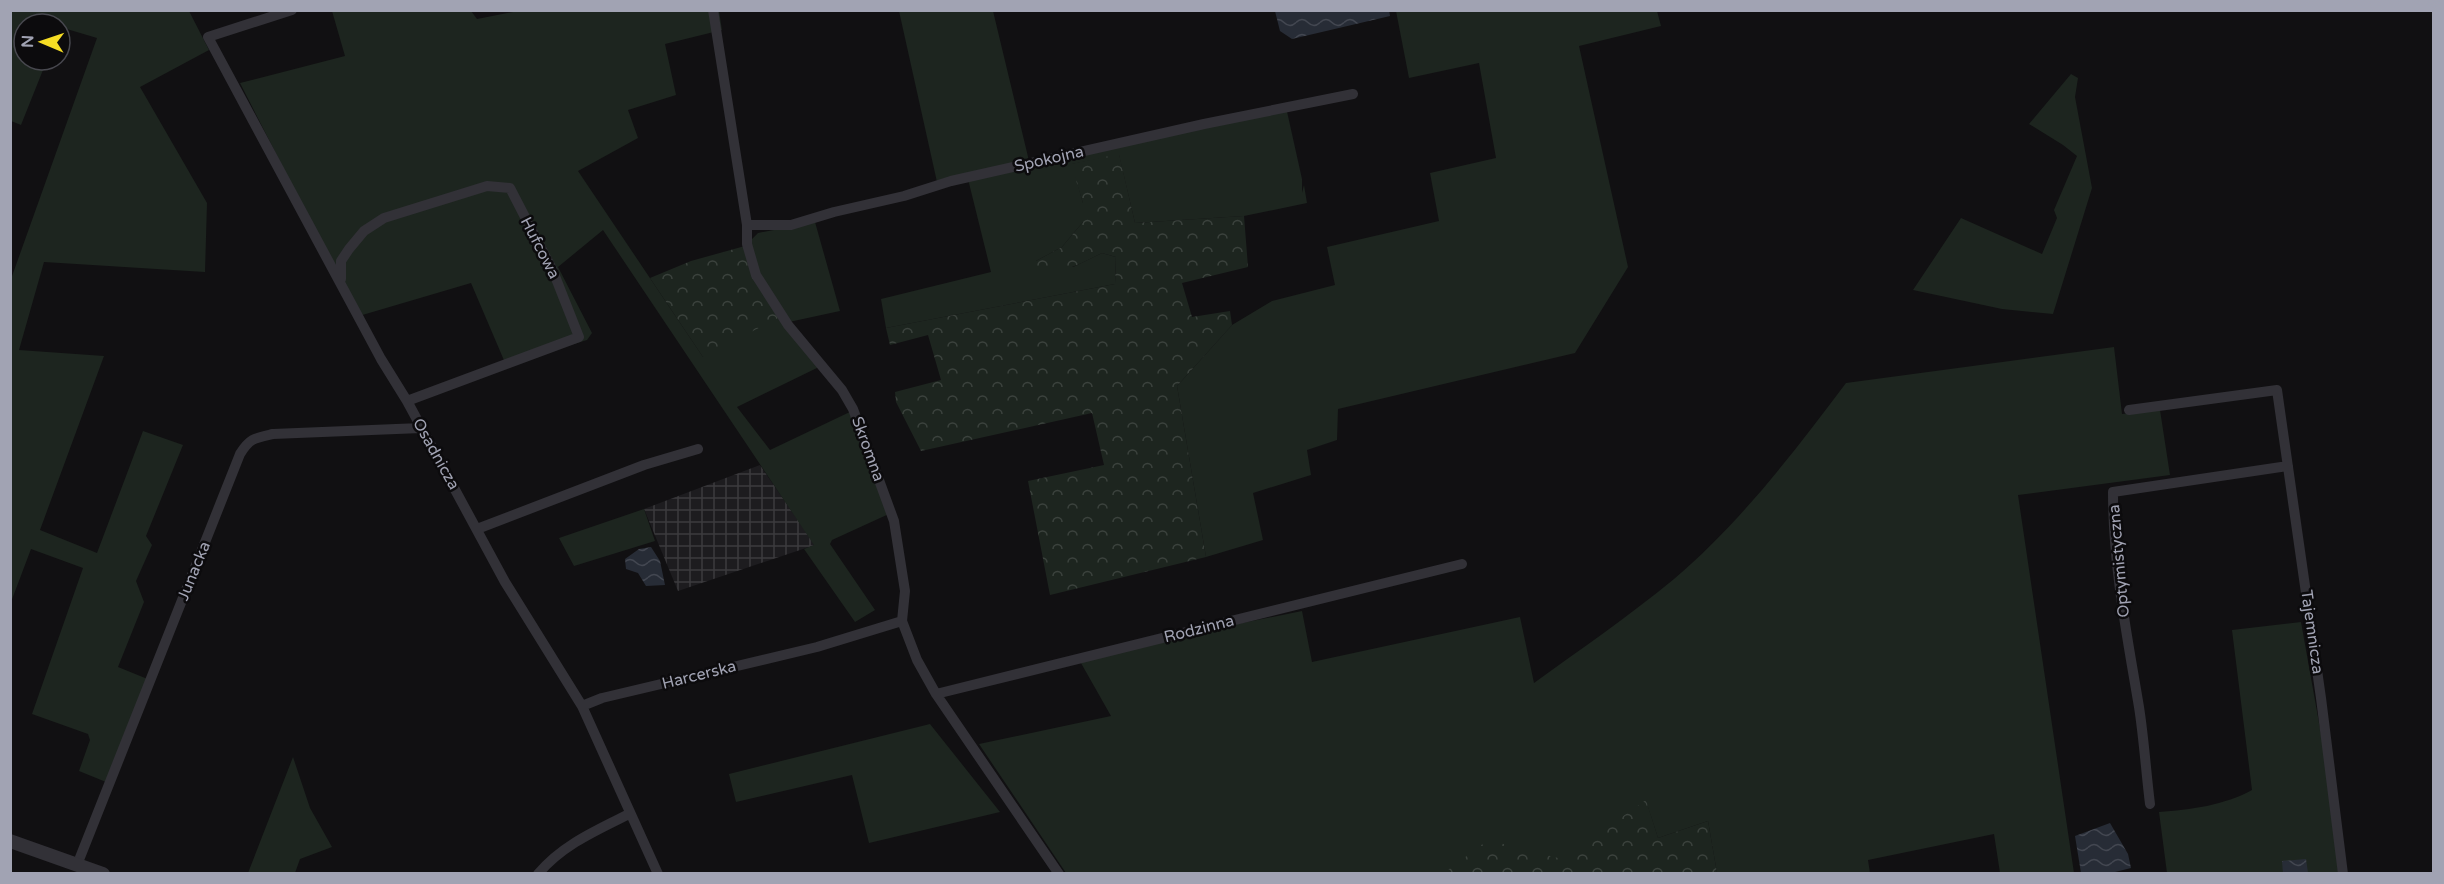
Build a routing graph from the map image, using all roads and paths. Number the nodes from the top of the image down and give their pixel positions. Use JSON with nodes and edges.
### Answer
{"nodes":[{"id":1,"x":292,"y":10,"type":"edge"},
{"id":2,"x":713,"y":10,"type":"edge"},
{"id":3,"x":1353,"y":94,"type":"dead end"},
{"id":4,"x":747,"y":225,"type":"junction"},
{"id":5,"x":342,"y":282,"type":"junction"},
{"id":6,"x":407,"y":401,"type":"junction"},
{"id":7,"x":2129,"y":410,"type":"dead end"},
{"id":8,"x":422,"y":428,"type":"junction"},
{"id":9,"x":698,"y":449,"type":"dead end"},
{"id":10,"x":2288,"y":466,"type":"junction"},
{"id":11,"x":477,"y":529,"type":"junction"},
{"id":12,"x":1462,"y":564,"type":"dead end"},
{"id":13,"x":902,"y":621,"type":"junction"},
{"id":14,"x":936,"y":694,"type":"junction"},
{"id":15,"x":582,"y":706,"type":"junction"},
{"id":16,"x":2150,"y":804,"type":"dead end"},
{"id":17,"x":629,"y":814,"type":"junction"},
{"id":18,"x":10,"y":841,"type":"edge"},
{"id":19,"x":77,"y":865,"type":"junction"},
{"id":20,"x":103,"y":873,"type":"edge"},
{"id":21,"x":538,"y":873,"type":"edge"},
{"id":22,"x":658,"y":873,"type":"edge"},
{"id":23,"x":1059,"y":873,"type":"edge"},
{"id":24,"x":2343,"y":873,"type":"edge"}],
"edges":[{"from":1,"to":5,"type":"street","name":"Osadnicza"},
{"from":2,"to":4,"type":"street","name":"Skromna"},
{"from":3,"to":4,"type":"street","name":"Spokojna"},
{"from":4,"to":13,"type":"street","name":"Skromna"},
{"from":5,"to":6,"type":"street","name":"Osadnicza"},
{"from":5,"to":6,"type":"street","name":"Hufcowa"},
{"from":6,"to":8,"type":"street","name":"Osadnicza"},
{"from":7,"to":10,"type":"street","name":"Tajemnicza"},
{"from":8,"to":11,"type":"street","name":"Osadnicza"},
{"from":8,"to":19,"type":"street","name":"Junacka"},
{"from":9,"to":11,"type":"street"},
{"from":10,"to":16,"type":"street","name":"Optymistyczna"},
{"from":10,"to":24,"type":"street","name":"Tajemnicza"},
{"from":11,"to":15,"type":"street","name":"Osadnicza"},
{"from":12,"to":14,"type":"street","name":"Rodzinna"},
{"from":13,"to":14,"type":"street","name":"Skromna"},
{"from":13,"to":15,"type":"street","name":"Harcerska"},
{"from":14,"to":23,"type":"street","name":"Skromna"},
{"from":15,"to":17,"type":"street","name":"Osadnicza"},
{"from":17,"to":21,"type":"street"},
{"from":17,"to":22,"type":"street","name":"Osadnicza"},
{"from":18,"to":19,"type":"street"},
{"from":19,"to":20,"type":"street"}]}
